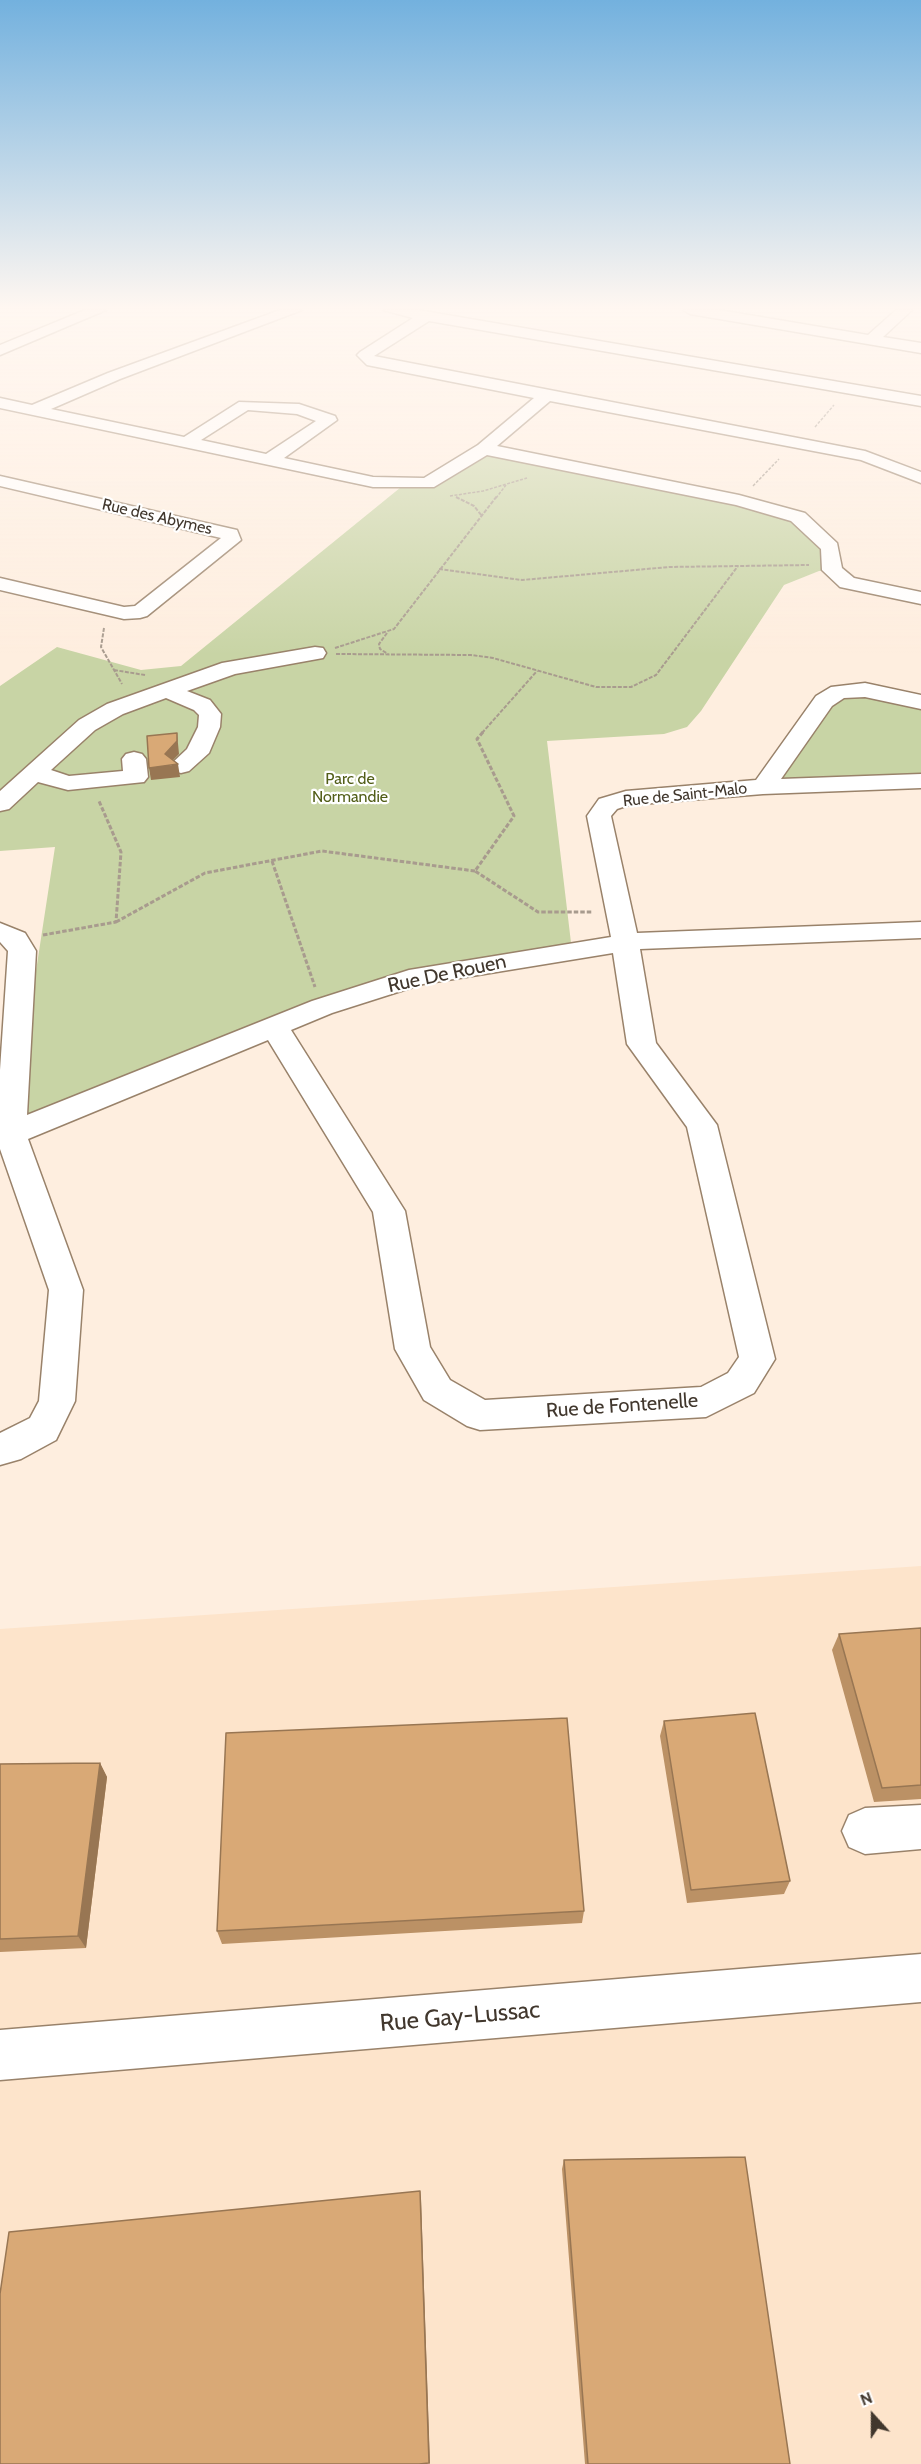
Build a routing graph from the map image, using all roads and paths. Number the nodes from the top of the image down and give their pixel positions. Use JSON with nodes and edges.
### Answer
{"nodes":[{"id":1,"x":104,"y":425,"type":"edge"},
{"id":2,"x":214,"y":425,"type":"edge"},
{"id":3,"x":321,"y":425,"type":"edge"},
{"id":4,"x":512,"y":425,"type":"edge"},
{"id":5,"x":708,"y":425,"type":"edge"},
{"id":6,"x":814,"y":425,"type":"edge"},
{"id":7,"x":799,"y":442,"type":"junction"},
{"id":8,"x":184,"y":444,"type":"junction"},
{"id":9,"x":484,"y":449,"type":"junction"},
{"id":10,"x":270,"y":459,"type":"junction"},
{"id":11,"x":536,"y":477,"type":"dead end"},
{"id":12,"x":921,"y":478,"type":"edge"},
{"id":13,"x":0,"y":481,"type":"edge"},
{"id":14,"x":506,"y":484,"type":"junction"},
{"id":15,"x":739,"y":500,"type":"junction"},
{"id":16,"x":482,"y":516,"type":"junction"},
{"id":17,"x":831,"y":565,"type":"junction"},
{"id":18,"x":738,"y":566,"type":"junction"},
{"id":19,"x":439,"y":569,"type":"junction"},
{"id":20,"x":0,"y":584,"type":"edge"},
{"id":21,"x":29,"y":591,"type":"junction"},
{"id":22,"x":921,"y":598,"type":"edge"},
{"id":23,"x":10,"y":604,"type":"dead end"},
{"id":24,"x":108,"y":610,"type":"junction"},
{"id":25,"x":390,"y":631,"type":"junction"},
{"id":26,"x":315,"y":653,"type":"junction"},
{"id":27,"x":393,"y":655,"type":"junction"},
{"id":28,"x":537,"y":671,"type":"junction"},
{"id":29,"x":166,"y":690,"type":"junction"},
{"id":30,"x":132,"y":702,"type":"junction"},
{"id":31,"x":921,"y":702,"type":"edge"},
{"id":32,"x":134,"y":759,"type":"dead end"},
{"id":33,"x":181,"y":766,"type":"dead end"},
{"id":34,"x":37,"y":770,"type":"junction"},
{"id":35,"x":91,"y":781,"type":"junction"},
{"id":36,"x":921,"y":781,"type":"edge"},
{"id":37,"x":763,"y":787,"type":"junction"},
{"id":38,"x":0,"y":804,"type":"edge"},
{"id":39,"x":272,"y":861,"type":"junction"},
{"id":40,"x":475,"y":871,"type":"junction"},
{"id":41,"x":116,"y":922,"type":"junction"},
{"id":42,"x":623,"y":928,"type":"junction"},
{"id":43,"x":8,"y":935,"type":"edge"},
{"id":44,"x":918,"y":937,"type":"edge"},
{"id":45,"x":322,"y":1007,"type":"junction"},
{"id":46,"x":274,"y":1026,"type":"junction"},
{"id":47,"x":6,"y":1136,"type":"edge"},
{"id":48,"x":0,"y":1449,"type":"edge"},
{"id":49,"x":921,"y":1827,"type":"edge"},
{"id":50,"x":865,"y":1831,"type":"dead end"},
{"id":51,"x":921,"y":1978,"type":"edge"},
{"id":52,"x":0,"y":2055,"type":"edge"}],
"edges":[{"from":1,"to":8,"type":"street"},
{"from":2,"to":8,"type":"street"},
{"from":3,"to":10,"type":"street"},
{"from":4,"to":9,"type":"street"},
{"from":5,"to":7,"type":"street"},
{"from":6,"to":7,"type":"path"},
{"from":7,"to":12,"type":"street"},
{"from":7,"to":15,"type":"path"},
{"from":8,"to":10,"type":"street"},
{"from":9,"to":10,"type":"street"},
{"from":9,"to":15,"type":"street"},
{"from":11,"to":14,"type":"path"},
{"from":13,"to":24,"type":"street","name":"Rue des Abymes"},
{"from":14,"to":16,"type":"path"},
{"from":14,"to":16,"type":"path"},
{"from":15,"to":17,"type":"street"},
{"from":16,"to":19,"type":"path"},
{"from":17,"to":18,"type":"path"},
{"from":17,"to":22,"type":"street"},
{"from":18,"to":19,"type":"path"},
{"from":18,"to":28,"type":"path"},
{"from":19,"to":25,"type":"path"},
{"from":20,"to":21,"type":"street","name":"Rue des Abymes"},
{"from":21,"to":23,"type":"street"},
{"from":21,"to":24,"type":"street","name":"Rue des Abymes"},
{"from":24,"to":30,"type":"path"},
{"from":25,"to":26,"type":"path"},
{"from":25,"to":27,"type":"path"},
{"from":26,"to":27,"type":"path"},
{"from":26,"to":29,"type":"street"},
{"from":27,"to":28,"type":"path"},
{"from":28,"to":40,"type":"path"},
{"from":29,"to":30,"type":"street"},
{"from":29,"to":33,"type":"street"},
{"from":30,"to":34,"type":"street"},
{"from":31,"to":37,"type":"street","name":"Rue de Saint-Malo"},
{"from":32,"to":35,"type":"street"},
{"from":34,"to":35,"type":"street"},
{"from":34,"to":38,"type":"street"},
{"from":35,"to":41,"type":"path"},
{"from":36,"to":37,"type":"street","name":"Rue de Saint-Malo"},
{"from":37,"to":42,"type":"street","name":"Rue de Saint-Malo"},
{"from":39,"to":40,"type":"path"},
{"from":39,"to":41,"type":"path"},
{"from":39,"to":45,"type":"path"},
{"from":40,"to":42,"type":"path"},
{"from":41,"to":43,"type":"path"},
{"from":42,"to":44,"type":"street","name":"Rue De Rouen"},
{"from":42,"to":45,"type":"street","name":"Rue De Rouen"},
{"from":42,"to":46,"type":"street","name":"Rue de Fontenelle"},
{"from":43,"to":47,"type":"street"},
{"from":45,"to":46,"type":"street","name":"Rue De Rouen"},
{"from":46,"to":47,"type":"street","name":"Rue De Rouen"},
{"from":47,"to":48,"type":"street"},
{"from":49,"to":50,"type":"street"},
{"from":51,"to":52,"type":"street","name":"Rue Gay-Lussac"}]}
